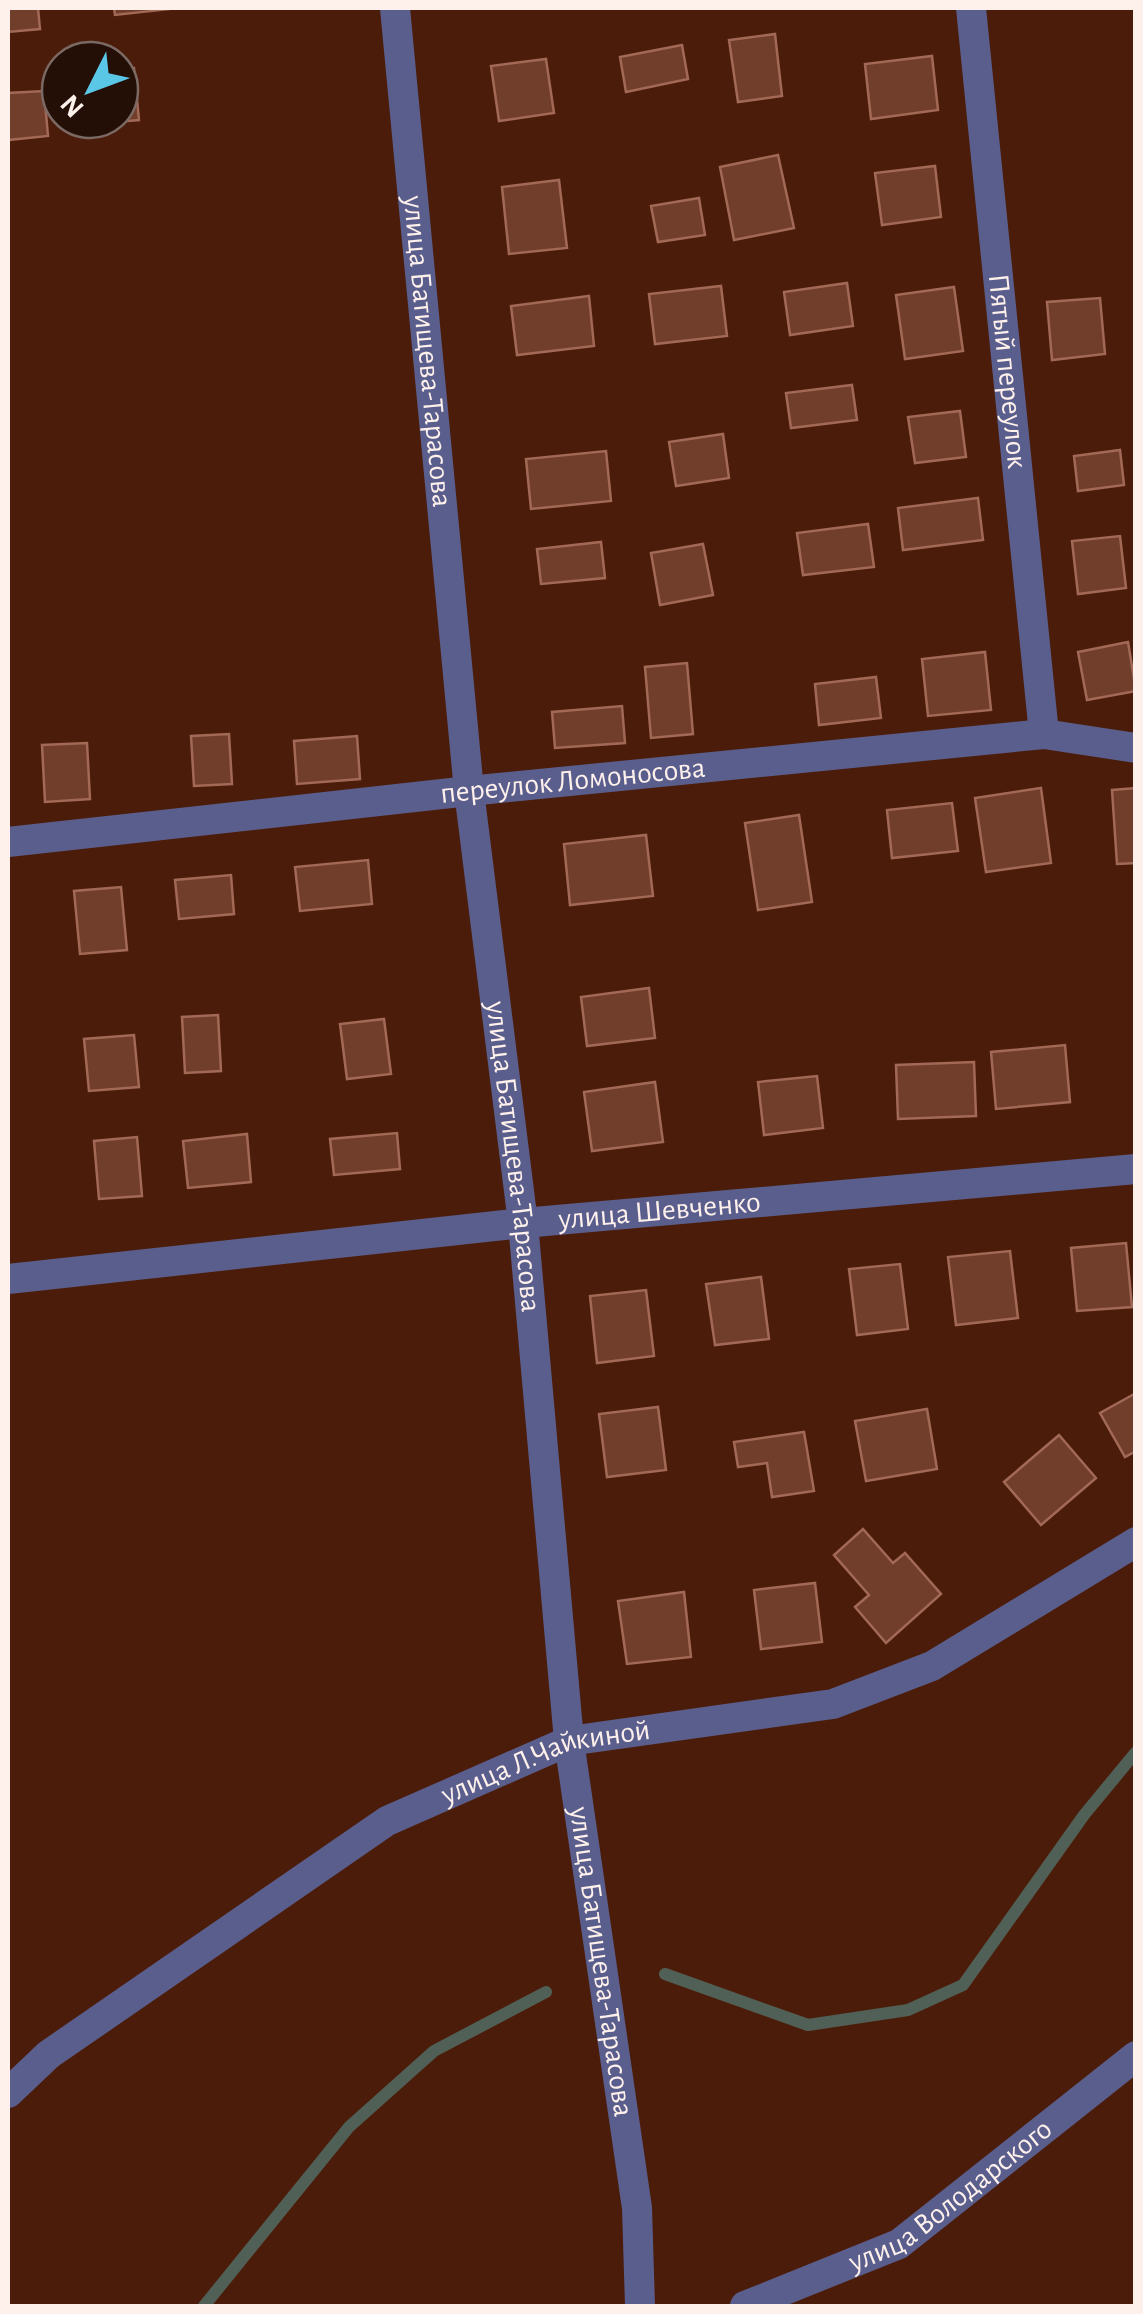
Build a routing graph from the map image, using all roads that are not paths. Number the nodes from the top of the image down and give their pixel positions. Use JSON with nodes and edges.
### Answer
{"nodes":[{"id":1,"x":396,"y":8,"type":"edge"},
{"id":2,"x":972,"y":8,"type":"edge"},
{"id":3,"x":1044,"y":734,"type":"junction"},
{"id":4,"x":1136,"y":748,"type":"edge"},
{"id":5,"x":470,"y":791,"type":"junction"},
{"id":6,"x":8,"y":842,"type":"edge"},
{"id":7,"x":1136,"y":1169,"type":"edge"},
{"id":8,"x":523,"y":1223,"type":"junction"},
{"id":9,"x":8,"y":1279,"type":"edge"},
{"id":10,"x":1136,"y":1542,"type":"edge"},
{"id":11,"x":569,"y":1741,"type":"junction"},
{"id":12,"x":1136,"y":2056,"type":"edge"},
{"id":13,"x":8,"y":2093,"type":"edge"},
{"id":14,"x":640,"y":2306,"type":"edge"},
{"id":15,"x":745,"y":2306,"type":"edge"}],
"edges":[{"from":1,"to":5,"type":"street","name":"улица Батищева-Тарасова"},
{"from":2,"to":3,"type":"street","name":"Пятый переулок"},
{"from":3,"to":4,"type":"street","name":"переулок Ломоносова"},
{"from":3,"to":5,"type":"street","name":"переулок Ломоносова"},
{"from":5,"to":6,"type":"street","name":"переулок Ломоносова"},
{"from":5,"to":8,"type":"street","name":"улица Батищева-Тарасова"},
{"from":7,"to":8,"type":"street","name":"улица Шевченко"},
{"from":8,"to":9,"type":"street","name":"улица Шевченко"},
{"from":8,"to":11,"type":"street","name":"улица Батищева-Тарасова"},
{"from":10,"to":11,"type":"street","name":"улица Л.Чайкиной"},
{"from":11,"to":13,"type":"street","name":"улица Л.Чайкиной"},
{"from":11,"to":14,"type":"street","name":"улица Батищева-Тарасова"},
{"from":12,"to":15,"type":"street","name":"улица Володарского"}]}
